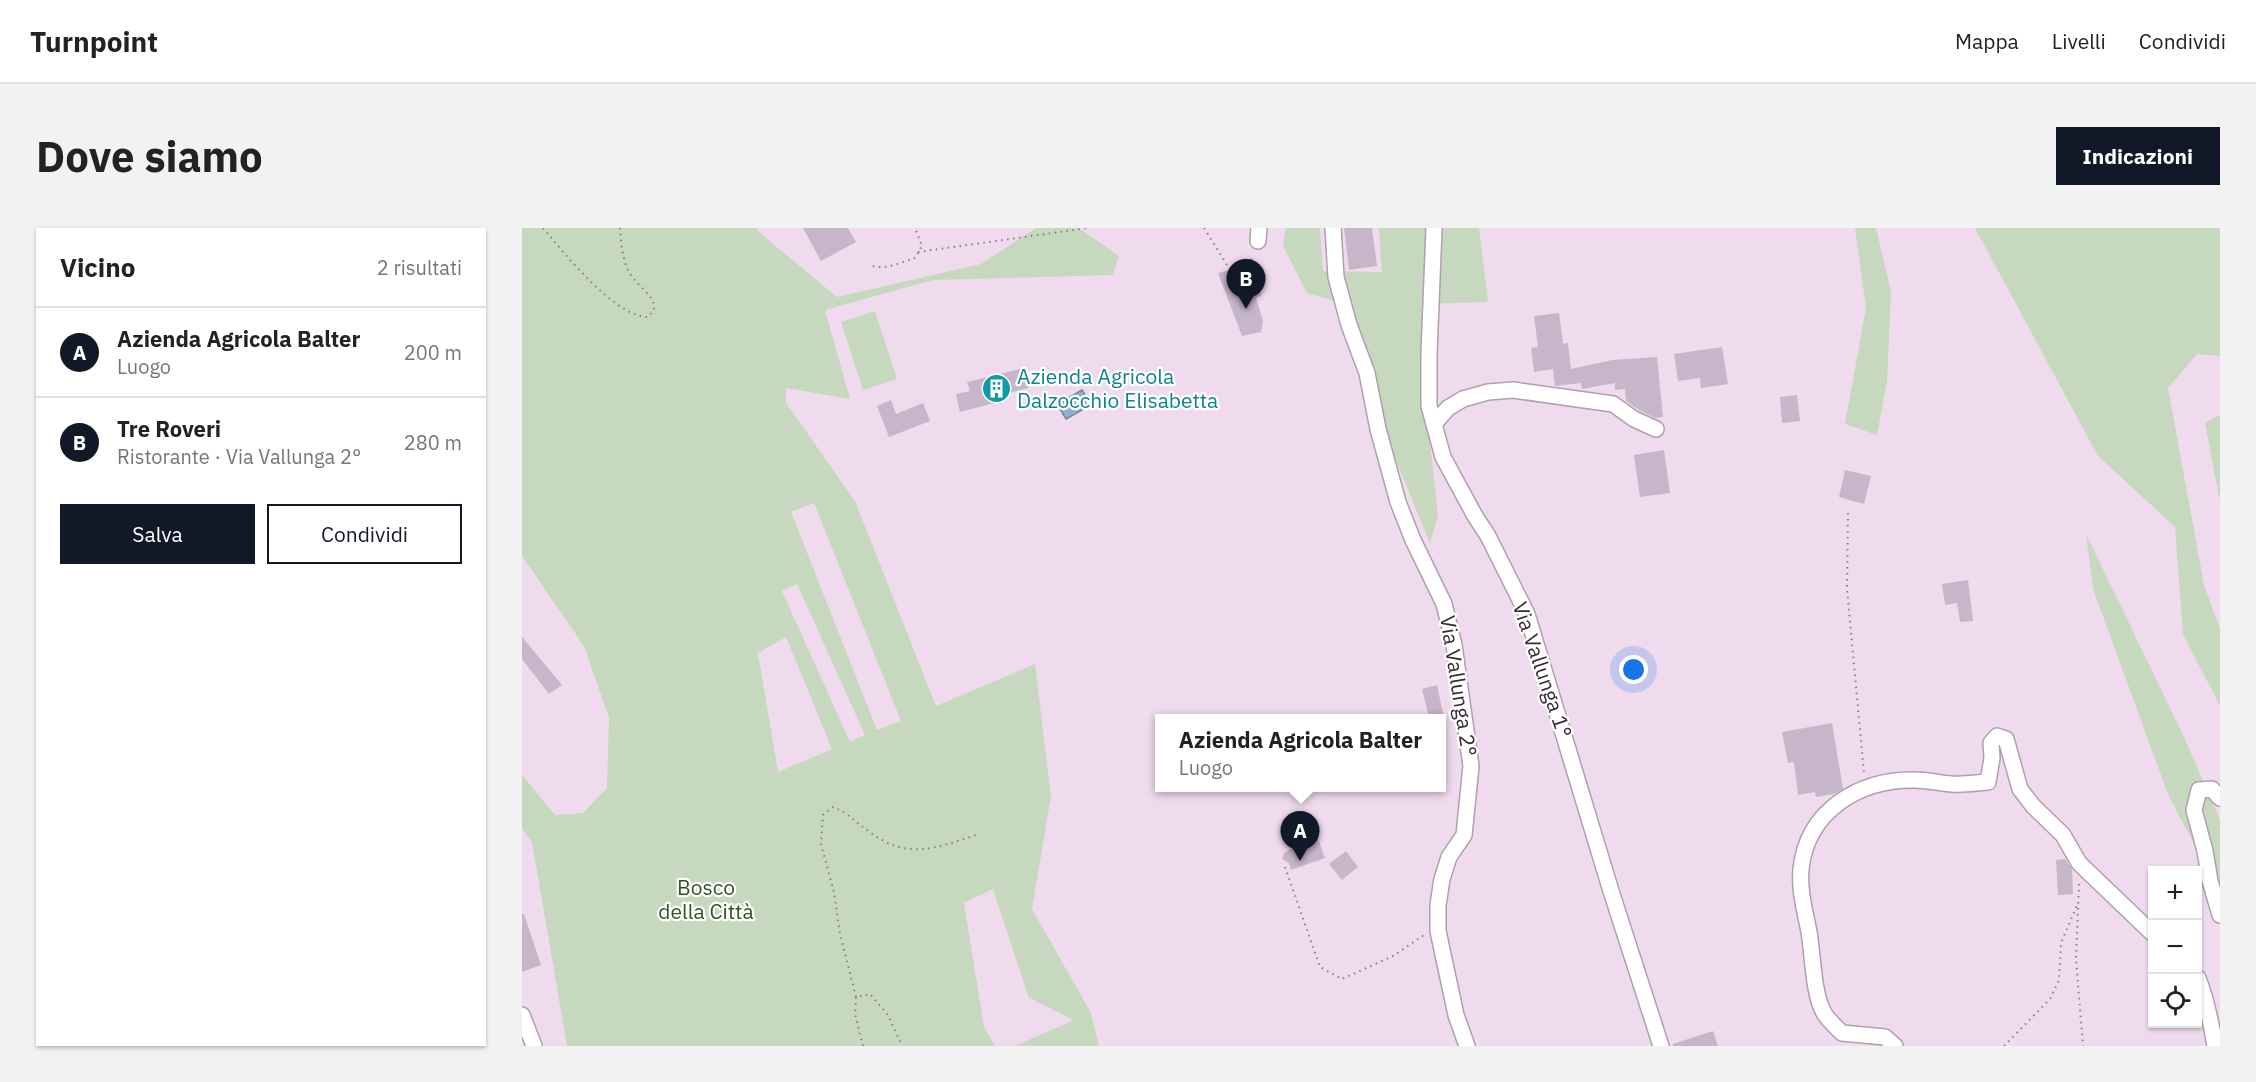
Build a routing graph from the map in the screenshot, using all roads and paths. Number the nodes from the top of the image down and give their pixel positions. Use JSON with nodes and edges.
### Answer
{"nodes":[{"id":1,"x":543,"y":228,"type":"edge"},
{"id":2,"x":620,"y":228,"type":"edge"},
{"id":3,"x":915,"y":228,"type":"edge"},
{"id":4,"x":1088,"y":228,"type":"edge"},
{"id":5,"x":1203,"y":228,"type":"edge"},
{"id":6,"x":1333,"y":228,"type":"edge"},
{"id":7,"x":1434,"y":228,"type":"edge"},
{"id":8,"x":1258,"y":234,"type":"edge"},
{"id":9,"x":918,"y":252,"type":"junction"},
{"id":10,"x":873,"y":266,"type":"dead end"},
{"id":11,"x":1434,"y":424,"type":"junction"},
{"id":12,"x":1656,"y":429,"type":"dead end"},
{"id":13,"x":1848,"y":513,"type":"dead end"},
{"id":14,"x":1862,"y":791,"type":"junction"},
{"id":15,"x":2220,"y":798,"type":"edge"},
{"id":16,"x":976,"y":835,"type":"dead end"},
{"id":17,"x":2079,"y":863,"type":"junction"},
{"id":18,"x":1285,"y":867,"type":"dead end"},
{"id":19,"x":2079,"y":900,"type":"junction"},
{"id":20,"x":2220,"y":915,"type":"edge"},
{"id":21,"x":1426,"y":925,"type":"dead end"},
{"id":22,"x":2148,"y":929,"type":"edge"},
{"id":23,"x":2202,"y":988,"type":"edge"},
{"id":24,"x":856,"y":997,"type":"junction"},
{"id":25,"x":522,"y":1015,"type":"edge"},
{"id":26,"x":534,"y":1046,"type":"edge"},
{"id":27,"x":862,"y":1046,"type":"edge"},
{"id":28,"x":902,"y":1046,"type":"edge"},
{"id":29,"x":1467,"y":1046,"type":"edge"},
{"id":30,"x":1661,"y":1046,"type":"edge"},
{"id":31,"x":1895,"y":1046,"type":"edge"},
{"id":32,"x":2004,"y":1046,"type":"edge"},
{"id":33,"x":2083,"y":1046,"type":"edge"},
{"id":34,"x":2215,"y":1046,"type":"edge"}],
"edges":[{"from":1,"to":2,"type":"path"},
{"from":3,"to":9,"type":"path"},
{"from":4,"to":9,"type":"path"},
{"from":5,"to":8,"type":"path"},
{"from":6,"to":29,"type":"street","name":"Via Vallunga 2°"},
{"from":7,"to":11,"type":"street","name":"Via Vallunga 1°"},
{"from":9,"to":10,"type":"path"},
{"from":11,"to":12,"type":"street"},
{"from":11,"to":30,"type":"street","name":"Via Vallunga 1°"},
{"from":13,"to":14,"type":"path"},
{"from":14,"to":17,"type":"street"},
{"from":14,"to":31,"type":"street"},
{"from":15,"to":20,"type":"street"},
{"from":16,"to":24,"type":"path"},
{"from":17,"to":19,"type":"path"},
{"from":17,"to":22,"type":"street"},
{"from":18,"to":21,"type":"path"},
{"from":19,"to":32,"type":"path"},
{"from":19,"to":33,"type":"path"},
{"from":23,"to":34,"type":"street"},
{"from":24,"to":27,"type":"path"},
{"from":24,"to":28,"type":"path"},
{"from":25,"to":26,"type":"street"}]}
